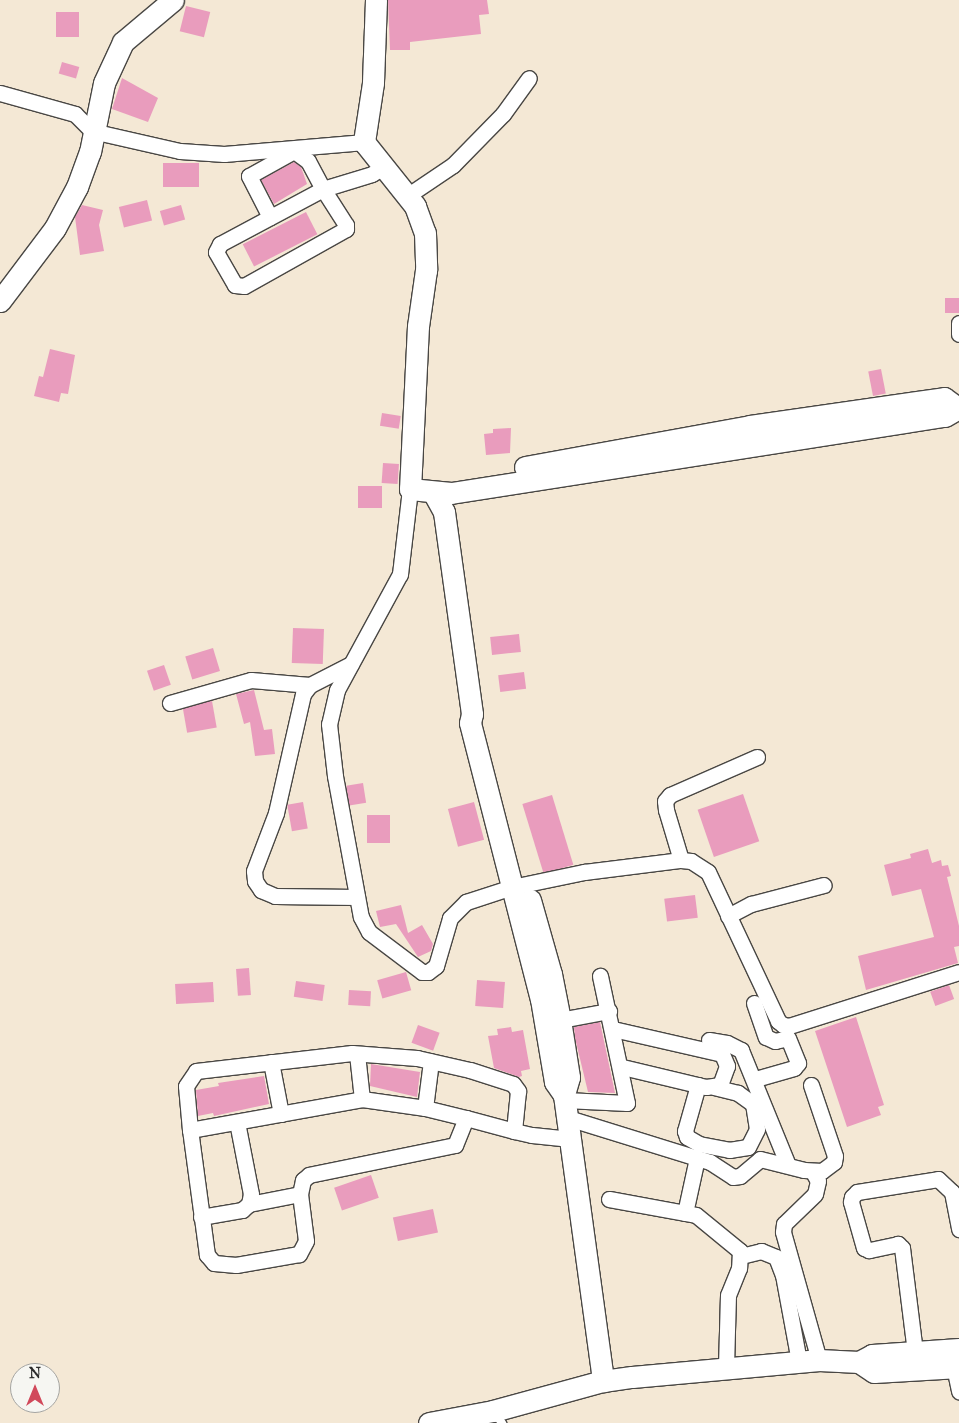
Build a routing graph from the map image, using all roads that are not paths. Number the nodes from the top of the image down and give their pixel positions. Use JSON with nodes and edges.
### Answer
{"nodes":[{"id":1,"x":376,"y":0,"type":"edge"},
{"id":2,"x":169,"y":1,"type":"edge"},
{"id":3,"x":528,"y":78,"type":"dead end"},
{"id":4,"x":0,"y":93,"type":"edge"},
{"id":5,"x":92,"y":131,"type":"junction"},
{"id":6,"x":364,"y":142,"type":"junction"},
{"id":7,"x":384,"y":166,"type":"junction"},
{"id":8,"x":323,"y":189,"type":"junction"},
{"id":9,"x":407,"y":196,"type":"junction"},
{"id":10,"x":270,"y":217,"type":"junction"},
{"id":11,"x":0,"y":301,"type":"edge"},
{"id":12,"x":959,"y":323,"type":"edge"},
{"id":13,"x":959,"y":334,"type":"edge"},
{"id":14,"x":959,"y":408,"type":"edge"},
{"id":15,"x":410,"y":489,"type":"junction"},
{"id":16,"x":433,"y":492,"type":"junction"},
{"id":17,"x":351,"y":664,"type":"junction"},
{"id":18,"x":310,"y":685,"type":"junction"},
{"id":19,"x":170,"y":703,"type":"dead end"},
{"id":20,"x":757,"y":757,"type":"dead end"},
{"id":21,"x":681,"y":860,"type":"junction"},
{"id":22,"x":824,"y":885,"type":"dead end"},
{"id":23,"x":519,"y":886,"type":"junction"},
{"id":24,"x":357,"y":897,"type":"junction"},
{"id":25,"x":728,"y":916,"type":"junction"},
{"id":26,"x":959,"y":972,"type":"edge"},
{"id":27,"x":544,"y":975,"type":"junction"},
{"id":28,"x":600,"y":976,"type":"dead end"},
{"id":29,"x":754,"y":1003,"type":"dead end"},
{"id":30,"x":608,"y":1011,"type":"junction"},
{"id":31,"x":560,"y":1020,"type":"junction"},
{"id":32,"x":613,"y":1029,"type":"junction"},
{"id":33,"x":709,"y":1040,"type":"dead end"},
{"id":34,"x":357,"y":1054,"type":"junction"},
{"id":35,"x":431,"y":1061,"type":"junction"},
{"id":36,"x":270,"y":1062,"type":"junction"},
{"id":37,"x":622,"y":1067,"type":"junction"},
{"id":38,"x":755,"y":1078,"type":"junction"},
{"id":39,"x":698,"y":1085,"type":"junction"},
{"id":40,"x":811,"y":1085,"type":"dead end"},
{"id":41,"x":714,"y":1087,"type":"junction"},
{"id":42,"x":362,"y":1099,"type":"junction"},
{"id":43,"x":566,"y":1104,"type":"junction"},
{"id":44,"x":425,"y":1108,"type":"junction"},
{"id":45,"x":281,"y":1114,"type":"junction"},
{"id":46,"x":466,"y":1118,"type":"junction"},
{"id":47,"x":236,"y":1122,"type":"junction"},
{"id":48,"x":190,"y":1130,"type":"junction"},
{"id":49,"x":514,"y":1131,"type":"junction"},
{"id":50,"x":571,"y":1139,"type":"junction"},
{"id":51,"x":697,"y":1158,"type":"junction"},
{"id":52,"x":788,"y":1165,"type":"junction"},
{"id":53,"x":813,"y":1172,"type":"junction"},
{"id":54,"x":300,"y":1194,"type":"junction"},
{"id":55,"x":609,"y":1199,"type":"dead end"},
{"id":56,"x":249,"y":1204,"type":"junction"},
{"id":57,"x":685,"y":1213,"type":"junction"},
{"id":58,"x":201,"y":1217,"type":"junction"},
{"id":59,"x":959,"y":1229,"type":"edge"},
{"id":60,"x":741,"y":1256,"type":"junction"},
{"id":61,"x":915,"y":1352,"type":"junction"},
{"id":62,"x":809,"y":1360,"type":"junction"},
{"id":63,"x":957,"y":1361,"type":"edge"},
{"id":64,"x":859,"y":1362,"type":"junction"},
{"id":65,"x":726,"y":1368,"type":"junction"},
{"id":66,"x":603,"y":1381,"type":"junction"},
{"id":67,"x":959,"y":1392,"type":"edge"},
{"id":68,"x":498,"y":1417,"type":"edge"},
{"id":69,"x":429,"y":1423,"type":"edge"}],
"edges":[{"from":1,"to":6,"type":"street"},
{"from":2,"to":5,"type":"street"},
{"from":3,"to":9,"type":"street"},
{"from":4,"to":5,"type":"street"},
{"from":5,"to":6,"type":"street"},
{"from":5,"to":11,"type":"street"},
{"from":6,"to":7,"type":"street"},
{"from":7,"to":8,"type":"street"},
{"from":7,"to":9,"type":"street"},
{"from":8,"to":10,"type":"street"},
{"from":8,"to":10,"type":"street"},
{"from":8,"to":10,"type":"street"},
{"from":9,"to":15,"type":"street"},
{"from":12,"to":13,"type":"street"},
{"from":14,"to":16,"type":"street"},
{"from":15,"to":16,"type":"street"},
{"from":15,"to":17,"type":"street"},
{"from":16,"to":23,"type":"street"},
{"from":17,"to":18,"type":"street"},
{"from":17,"to":24,"type":"street"},
{"from":18,"to":19,"type":"street"},
{"from":18,"to":24,"type":"street"},
{"from":20,"to":21,"type":"street"},
{"from":21,"to":23,"type":"street"},
{"from":21,"to":25,"type":"street"},
{"from":22,"to":25,"type":"street"},
{"from":23,"to":24,"type":"street"},
{"from":23,"to":27,"type":"street"},
{"from":25,"to":26,"type":"street"},
{"from":27,"to":31,"type":"street"},
{"from":27,"to":43,"type":"street"},
{"from":28,"to":30,"type":"street"},
{"from":29,"to":38,"type":"street"},
{"from":30,"to":31,"type":"street"},
{"from":30,"to":32,"type":"street"},
{"from":31,"to":43,"type":"street"},
{"from":32,"to":37,"type":"street"},
{"from":32,"to":41,"type":"street"},
{"from":33,"to":38,"type":"street"},
{"from":34,"to":35,"type":"street"},
{"from":34,"to":36,"type":"street"},
{"from":34,"to":42,"type":"street"},
{"from":35,"to":44,"type":"street"},
{"from":35,"to":49,"type":"street"},
{"from":36,"to":45,"type":"street"},
{"from":36,"to":48,"type":"street"},
{"from":37,"to":39,"type":"street"},
{"from":37,"to":43,"type":"street"},
{"from":38,"to":52,"type":"street"},
{"from":39,"to":41,"type":"street"},
{"from":39,"to":41,"type":"street"},
{"from":40,"to":53,"type":"street"},
{"from":42,"to":44,"type":"street"},
{"from":42,"to":45,"type":"street"},
{"from":43,"to":50,"type":"street"},
{"from":43,"to":51,"type":"street"},
{"from":44,"to":46,"type":"street"},
{"from":45,"to":47,"type":"street"},
{"from":46,"to":49,"type":"street"},
{"from":46,"to":54,"type":"street"},
{"from":47,"to":48,"type":"street"},
{"from":47,"to":56,"type":"street"},
{"from":48,"to":58,"type":"street"},
{"from":49,"to":50,"type":"street"},
{"from":50,"to":66,"type":"street"},
{"from":51,"to":52,"type":"street"},
{"from":51,"to":57,"type":"street"},
{"from":52,"to":53,"type":"street"},
{"from":53,"to":62,"type":"street"},
{"from":54,"to":56,"type":"street"},
{"from":54,"to":58,"type":"street"},
{"from":55,"to":57,"type":"street"},
{"from":56,"to":58,"type":"street"},
{"from":57,"to":60,"type":"street"},
{"from":59,"to":61,"type":"street"},
{"from":60,"to":62,"type":"street"},
{"from":60,"to":65,"type":"street"},
{"from":61,"to":63,"type":"street"},
{"from":61,"to":64,"type":"street"},
{"from":62,"to":64,"type":"street"},
{"from":62,"to":65,"type":"street"},
{"from":63,"to":64,"type":"street"},
{"from":63,"to":67,"type":"street"},
{"from":65,"to":66,"type":"street"},
{"from":66,"to":68,"type":"street"},
{"from":68,"to":69,"type":"street"}]}
